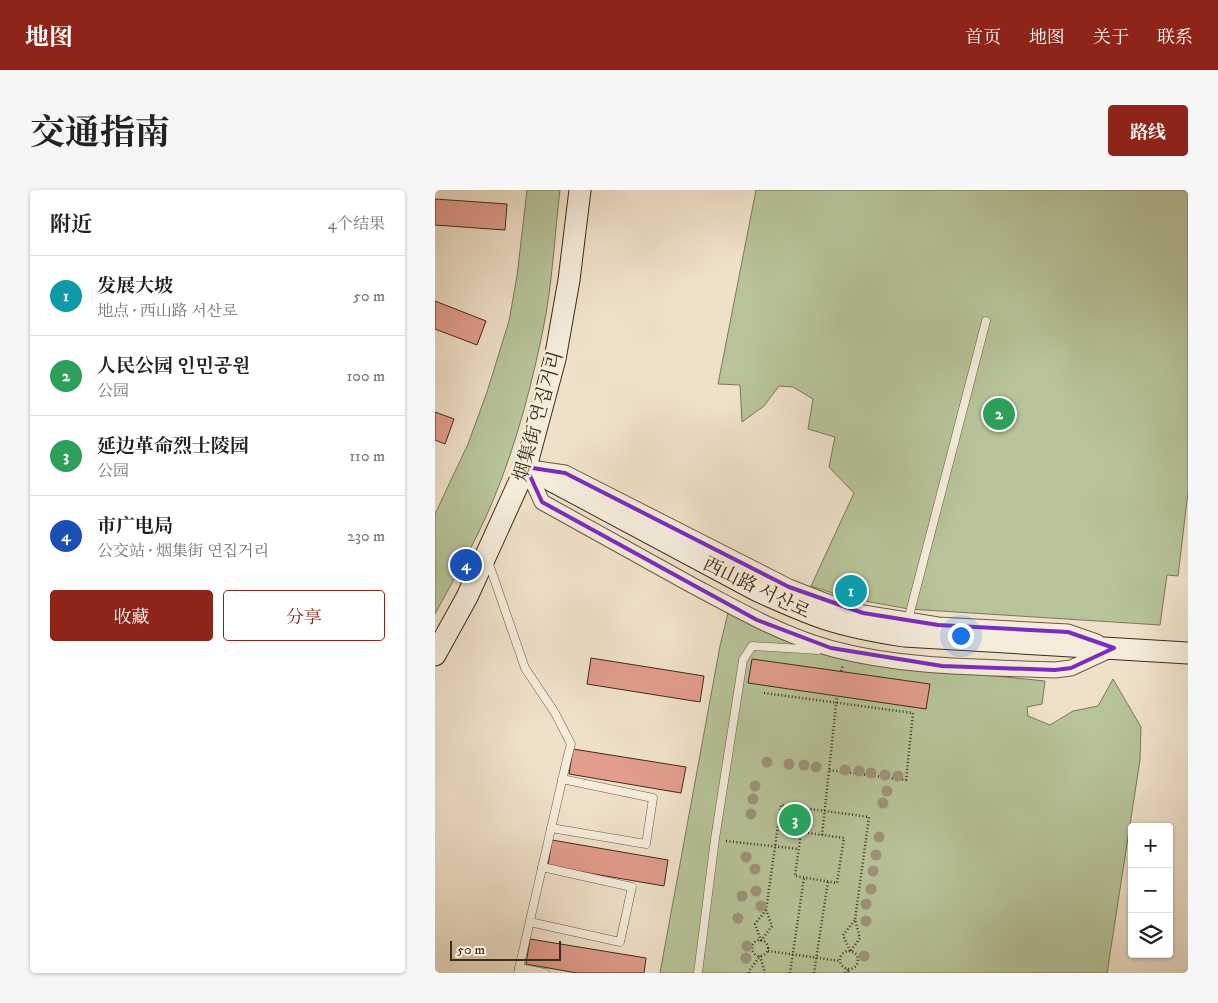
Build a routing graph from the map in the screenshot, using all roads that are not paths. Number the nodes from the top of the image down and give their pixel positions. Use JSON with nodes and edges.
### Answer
{"nodes":[{"id":1,"x":580,"y":190,"type":"edge"},
{"id":2,"x":986,"y":321,"type":"dead end"},
{"id":3,"x":526,"y":467,"type":"junction"},
{"id":4,"x":487,"y":556,"type":"junction"},
{"id":5,"x":908,"y":620,"type":"junction"},
{"id":6,"x":1114,"y":648,"type":"junction"},
{"id":7,"x":845,"y":652,"type":"junction"},
{"id":8,"x":1188,"y":653,"type":"edge"},
{"id":9,"x":435,"y":655,"type":"edge"},
{"id":10,"x":562,"y":779,"type":"junction"},
{"id":11,"x":551,"y":828,"type":"junction"},
{"id":12,"x":542,"y":867,"type":"junction"},
{"id":13,"x":529,"y":922,"type":"junction"},
{"id":14,"x":518,"y":970,"type":"edge"},
{"id":15,"x":545,"y":973,"type":"edge"},
{"id":16,"x":698,"y":973,"type":"edge"}],
"edges":[{"from":1,"to":3,"type":"street","name":"烟集街 연집거리"},
{"from":2,"to":5,"type":"lane"},
{"from":3,"to":4,"type":"street","name":"烟集街 연집거리"},
{"from":3,"to":5,"type":"street"},
{"from":3,"to":6,"type":"street","name":"西山路 서산로"},
{"from":3,"to":7,"type":"street"},
{"from":4,"to":9,"type":"street","name":"烟集街 연집거리"},
{"from":4,"to":10,"type":"lane"},
{"from":5,"to":6,"type":"street"},
{"from":6,"to":7,"type":"street"},
{"from":6,"to":8,"type":"street","name":"西山路 서산로"},
{"from":7,"to":16,"type":"lane"},
{"from":10,"to":11,"type":"lane"},
{"from":10,"to":11,"type":"lane"},
{"from":11,"to":12,"type":"lane"},
{"from":12,"to":13,"type":"lane"},
{"from":12,"to":13,"type":"lane"},
{"from":13,"to":14,"type":"lane"},
{"from":14,"to":15,"type":"lane"}]}
